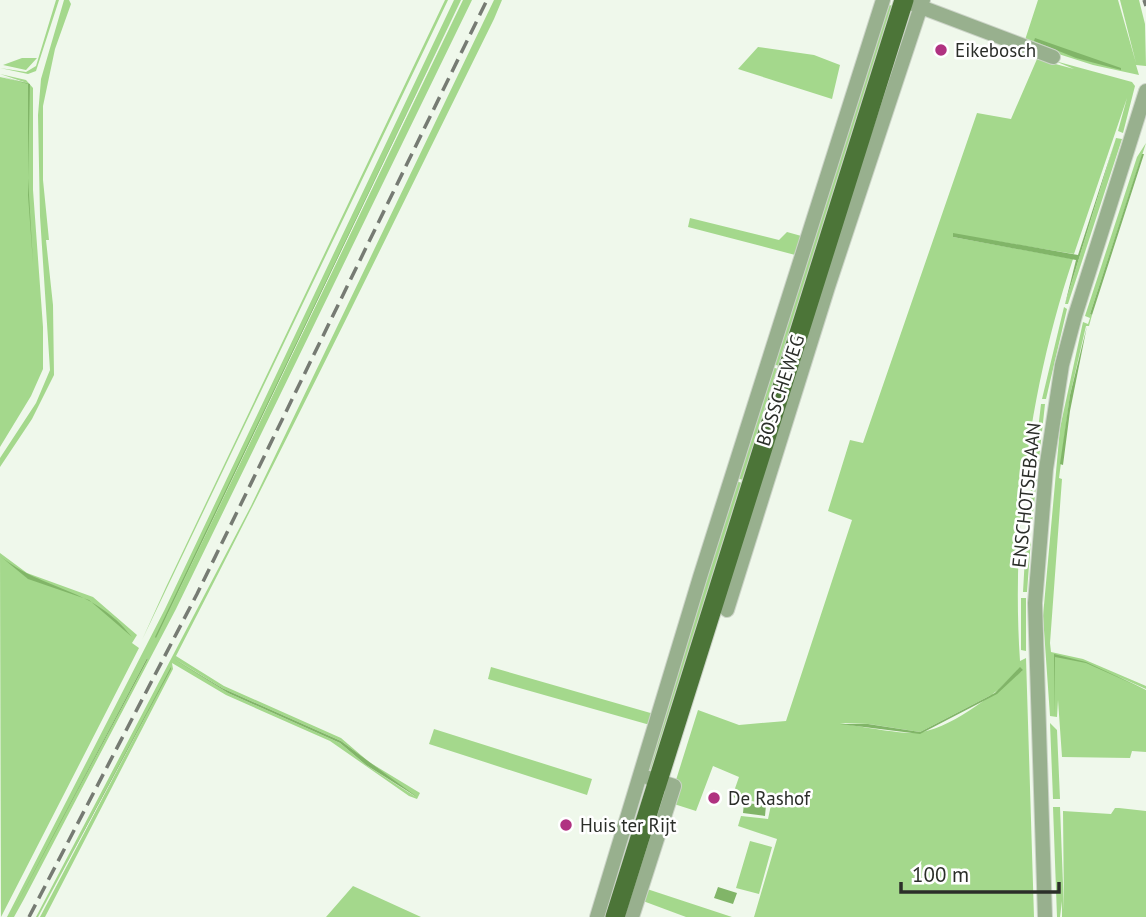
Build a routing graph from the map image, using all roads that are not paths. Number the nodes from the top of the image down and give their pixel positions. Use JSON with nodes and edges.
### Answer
{"nodes":[{"id":1,"x":883,"y":0,"type":"edge"},
{"id":2,"x":911,"y":2,"type":"edge"},
{"id":3,"x":1053,"y":57,"type":"dead end"},
{"id":4,"x":1146,"y":91,"type":"edge"},
{"id":5,"x":754,"y":499,"type":"junction"},
{"id":6,"x":727,"y":611,"type":"dead end"},
{"id":7,"x":650,"y":778,"type":"junction"},
{"id":8,"x":597,"y":917,"type":"edge"},
{"id":9,"x":615,"y":917,"type":"edge"},
{"id":10,"x":632,"y":917,"type":"edge"},
{"id":11,"x":1045,"y":917,"type":"edge"}],
"edges":[{"from":1,"to":7,"type":"street","name":"BOSSCHEWEG"},
{"from":2,"to":3,"type":"street"},
{"from":2,"to":5,"type":"main road","name":"BOSSCHEWEG"},
{"from":4,"to":11,"type":"street","name":"ENSCHOTSEBAAN"},
{"from":5,"to":6,"type":"street","name":"BOSSCHEWEG"},
{"from":5,"to":7,"type":"main road","name":"BOSSCHEWEG"},
{"from":7,"to":8,"type":"street","name":"BOSSCHEWEG"},
{"from":7,"to":9,"type":"main road","name":"BOSSCHEWEG"},
{"from":7,"to":10,"type":"street"}]}
